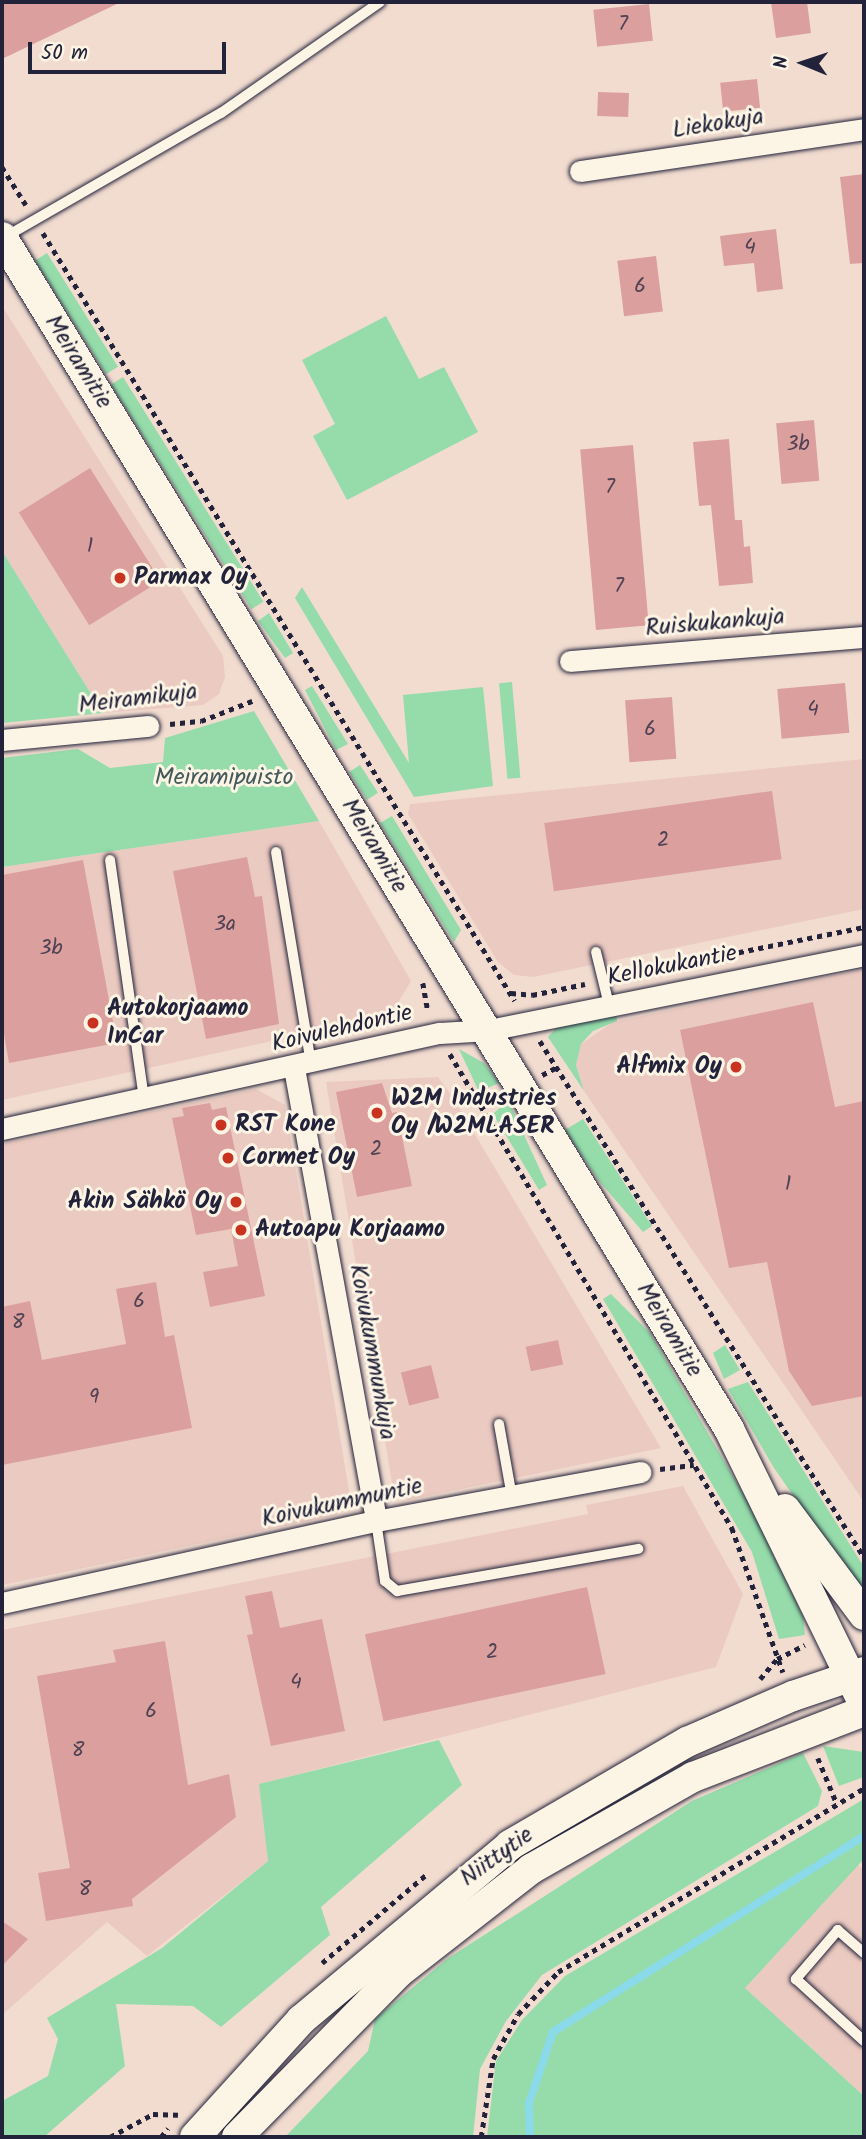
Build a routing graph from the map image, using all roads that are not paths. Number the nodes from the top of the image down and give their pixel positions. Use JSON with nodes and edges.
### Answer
{"nodes":[{"id":1,"x":380,"y":2,"type":"edge"},
{"id":2,"x":864,"y":129,"type":"edge"},
{"id":3,"x":580,"y":171,"type":"dead end"},
{"id":4,"x":2,"y":238,"type":"edge"},
{"id":5,"x":864,"y":637,"type":"edge"},
{"id":6,"x":570,"y":661,"type":"dead end"},
{"id":7,"x":148,"y":726,"type":"road end"},
{"id":8,"x":2,"y":740,"type":"edge"},
{"id":9,"x":276,"y":852,"type":"dead end"},
{"id":10,"x":110,"y":860,"type":"dead end"},
{"id":11,"x":596,"y":952,"type":"dead end"},
{"id":12,"x":864,"y":955,"type":"edge"},
{"id":13,"x":609,"y":1005,"type":"junction"},
{"id":14,"x":489,"y":1030,"type":"junction"},
{"id":15,"x":302,"y":1066,"type":"junction"},
{"id":16,"x":144,"y":1099,"type":"junction"},
{"id":17,"x":2,"y":1129,"type":"edge"},
{"id":18,"x":499,"y":1424,"type":"dead end"},
{"id":19,"x":745,"y":1456,"type":"junction"},
{"id":20,"x":640,"y":1472,"type":"road end"},
{"id":21,"x":512,"y":1497,"type":"junction"},
{"id":22,"x":376,"y":1521,"type":"junction"},
{"id":23,"x":638,"y":1549,"type":"dead end"},
{"id":24,"x":2,"y":1603,"type":"edge"},
{"id":25,"x":864,"y":1615,"type":"edge"},
{"id":26,"x":857,"y":1674,"type":"edge"},
{"id":27,"x":864,"y":1704,"type":"edge"},
{"id":28,"x":864,"y":1711,"type":"edge"},
{"id":29,"x":864,"y":1953,"type":"edge"},
{"id":30,"x":864,"y":2042,"type":"edge"},
{"id":31,"x":187,"y":2126,"type":"edge"},
{"id":32,"x":237,"y":2137,"type":"edge"}],
"edges":[{"from":1,"to":4,"type":"lane"},
{"from":2,"to":3,"type":"street","name":"Liekokuja"},
{"from":4,"to":14,"type":"main road","name":"Meiramitie"},
{"from":5,"to":6,"type":"street","name":"Ruiskukankuja"},
{"from":7,"to":8,"type":"street","name":"Meiramikuja"},
{"from":9,"to":15,"type":"lane"},
{"from":10,"to":16,"type":"lane"},
{"from":11,"to":13,"type":"lane"},
{"from":12,"to":13,"type":"street","name":"Kellokukantie"},
{"from":13,"to":14,"type":"street","name":"Kellokukantie"},
{"from":14,"to":15,"type":"street","name":"Koivulehdontie"},
{"from":14,"to":19,"type":"main road","name":"Meiramitie"},
{"from":15,"to":16,"type":"street","name":"Koivulehdontie"},
{"from":15,"to":22,"type":"street","name":"Koivukummunkuja"},
{"from":16,"to":17,"type":"street","name":"Koivulehdontie"},
{"from":18,"to":21,"type":"lane"},
{"from":19,"to":25,"type":"main road","name":"Meiramitie"},
{"from":19,"to":26,"type":"main road","name":"Meiramitie"},
{"from":20,"to":21,"type":"street","name":"Koivukummuntie"},
{"from":21,"to":22,"type":"street","name":"Koivukummuntie"},
{"from":22,"to":23,"type":"lane"},
{"from":22,"to":24,"type":"street","name":"Koivukummuntie"},
{"from":26,"to":27,"type":"main road","name":"Meiramitie"},
{"from":26,"to":31,"type":"main road","name":"Niittytie"},
{"from":28,"to":32,"type":"main road","name":"Niittytie"},
{"from":29,"to":30,"type":"lane"}]}
